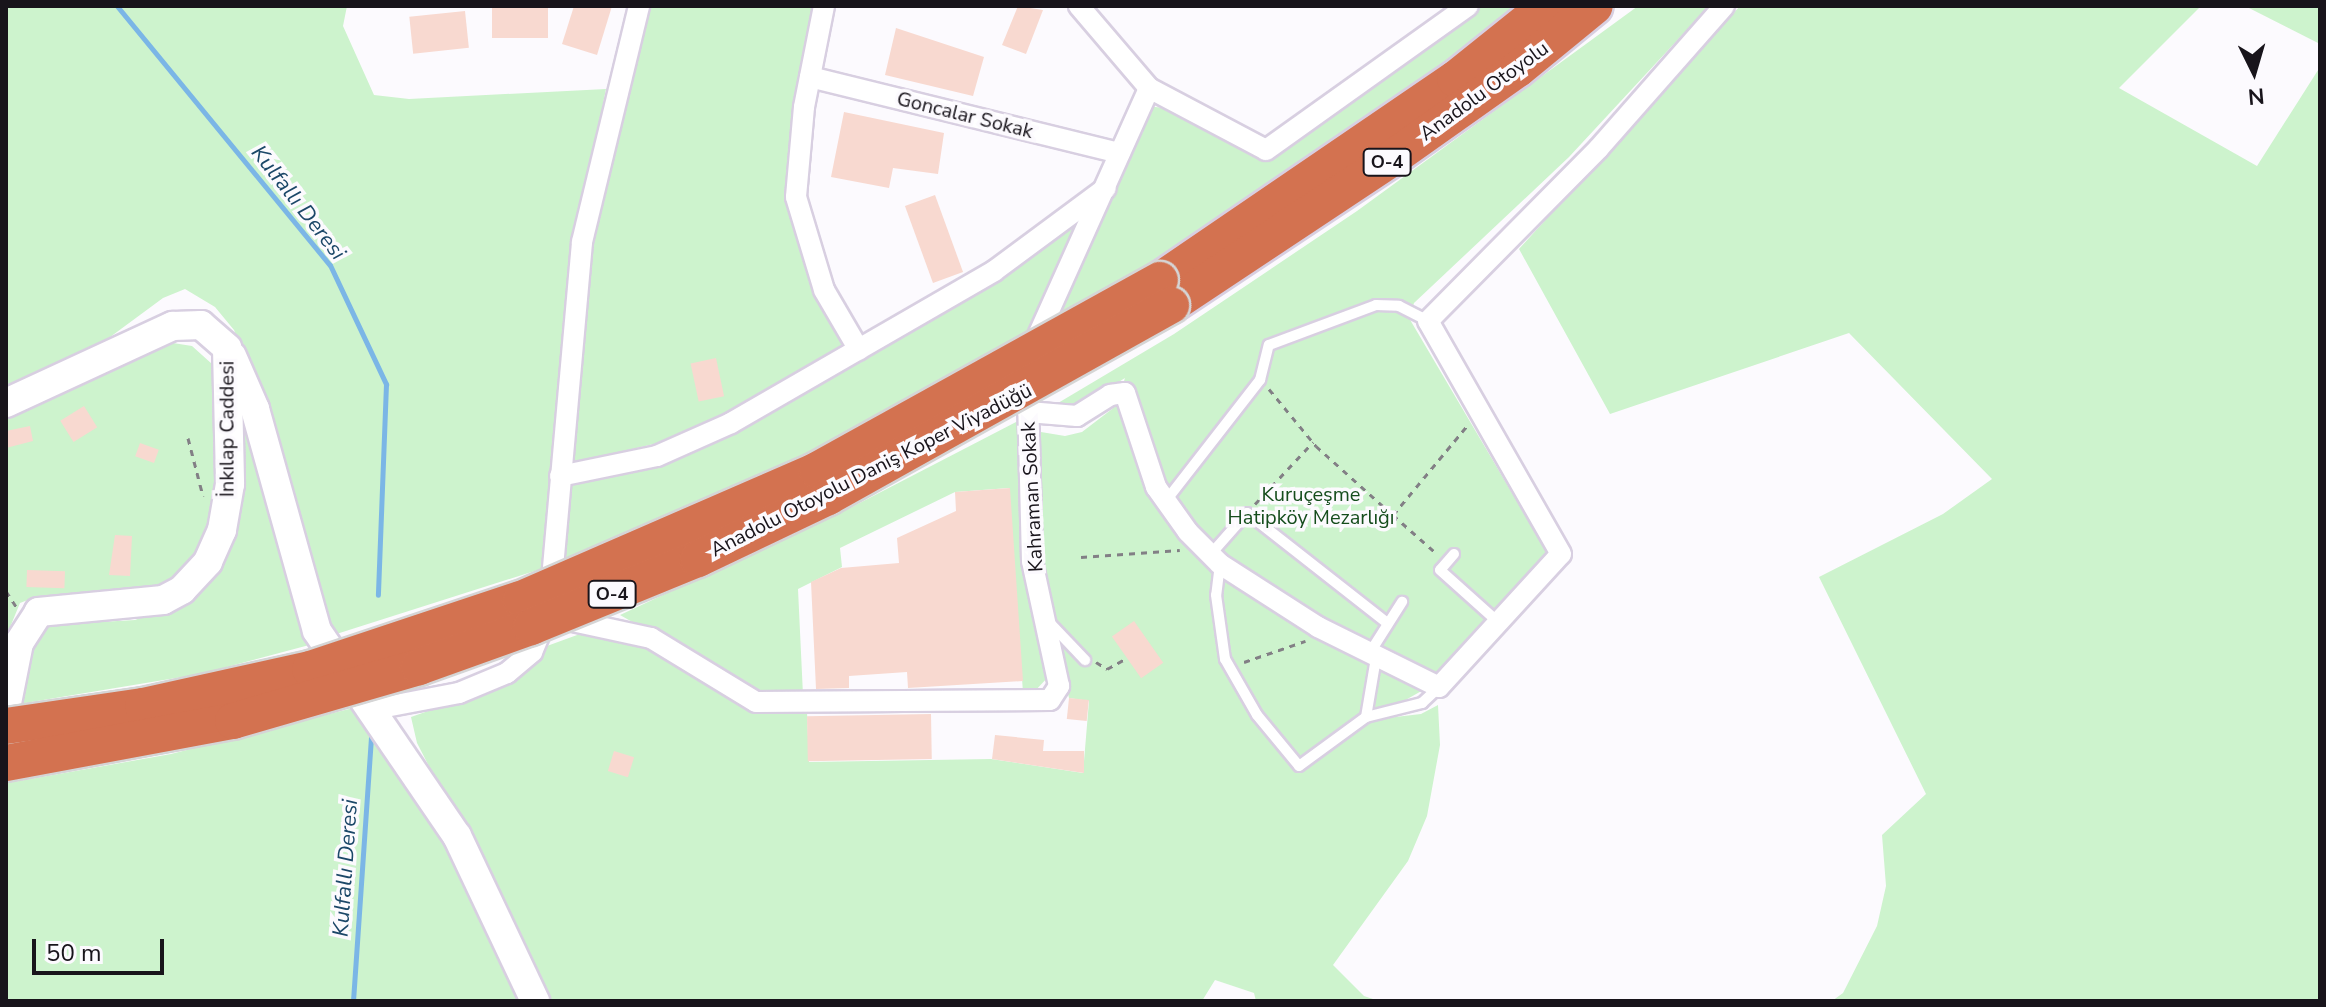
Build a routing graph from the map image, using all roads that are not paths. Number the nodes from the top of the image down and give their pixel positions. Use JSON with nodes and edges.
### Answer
{"nodes":[{"id":1,"x":639,"y":6,"type":"edge"},
{"id":2,"x":824,"y":6,"type":"edge"},
{"id":3,"x":1079,"y":6,"type":"edge"},
{"id":4,"x":1468,"y":6,"type":"edge"},
{"id":5,"x":1546,"y":6,"type":"edge"},
{"id":6,"x":1595,"y":6,"type":"edge"},
{"id":7,"x":1724,"y":6,"type":"edge"},
{"id":8,"x":810,"y":77,"type":"junction"},
{"id":9,"x":1149,"y":88,"type":"junction"},
{"id":10,"x":1120,"y":153,"type":"junction"},
{"id":11,"x":1106,"y":188,"type":"junction"},
{"id":12,"x":1166,"y":292,"type":"junction"},
{"id":13,"x":1428,"y":321,"type":"junction"},
{"id":14,"x":227,"y":348,"type":"junction"},
{"id":15,"x":859,"y":350,"type":"junction"},
{"id":16,"x":6,"y":403,"type":"edge"},
{"id":17,"x":1028,"y":412,"type":"junction"},
{"id":18,"x":560,"y":476,"type":"junction"},
{"id":19,"x":1165,"y":503,"type":"junction"},
{"id":20,"x":1211,"y":556,"type":"junction"},
{"id":21,"x":1450,"y":558,"type":"road end"},
{"id":22,"x":1402,"y":602,"type":"dead end"},
{"id":23,"x":546,"y":617,"type":"junction"},
{"id":24,"x":1045,"y":619,"type":"junction"},
{"id":25,"x":1386,"y":622,"type":"junction"},
{"id":26,"x":1498,"y":622,"type":"junction"},
{"id":27,"x":1372,"y":656,"type":"junction"},
{"id":28,"x":1085,"y":660,"type":"road end"},
{"id":29,"x":1439,"y":687,"type":"junction"},
{"id":30,"x":6,"y":708,"type":"edge"},
{"id":31,"x":375,"y":709,"type":"junction"},
{"id":32,"x":1366,"y":717,"type":"junction"},
{"id":33,"x":6,"y":726,"type":"edge"},
{"id":34,"x":6,"y":763,"type":"edge"},
{"id":35,"x":535,"y":1001,"type":"edge"}],
"edges":[{"from":1,"to":18,"type":"street"},
{"from":2,"to":8,"type":"street"},
{"from":3,"to":9,"type":"street"},
{"from":4,"to":9,"type":"street"},
{"from":5,"to":12,"type":"highway","name":"Anadolu Otoyolu","number":"O-4"},
{"from":6,"to":12,"type":"highway","name":"Anadolu Otoyolu","number":"O-4"},
{"from":7,"to":13,"type":"street"},
{"from":8,"to":10,"type":"street","name":"Goncalar Sokak"},
{"from":8,"to":15,"type":"street"},
{"from":9,"to":10,"type":"street","name":"Kahraman Sokak"},
{"from":10,"to":11,"type":"street","name":"Kahraman Sokak"},
{"from":11,"to":15,"type":"street"},
{"from":11,"to":17,"type":"street","name":"Kahraman Sokak"},
{"from":12,"to":33,"type":"highway","name":"Anadolu Otoyolu Daniş Koper Viyadüğü","number":"O-4","bridge":true},
{"from":12,"to":34,"type":"highway","name":"Anadolu Otoyolu Daniş Koper Viyadüğü","number":"O-4","bridge":true},
{"from":13,"to":19,"type":"lane"},
{"from":13,"to":26,"type":"street"},
{"from":14,"to":16,"type":"street","name":"İnkılap Caddesi"},
{"from":14,"to":30,"type":"street","name":"İnkılap Caddesi"},
{"from":14,"to":31,"type":"street"},
{"from":15,"to":18,"type":"street"},
{"from":17,"to":19,"type":"street"},
{"from":17,"to":24,"type":"street","name":"Kahraman Sokak"},
{"from":18,"to":23,"type":"street"},
{"from":19,"to":20,"type":"street"},
{"from":20,"to":25,"type":"lane"},
{"from":20,"to":27,"type":"street"},
{"from":20,"to":32,"type":"lane"},
{"from":21,"to":26,"type":"lane"},
{"from":22,"to":25,"type":"lane"},
{"from":23,"to":24,"type":"street","name":"Kahraman Sokak"},
{"from":23,"to":31,"type":"street"},
{"from":24,"to":28,"type":"lane"},
{"from":25,"to":27,"type":"lane"},
{"from":26,"to":29,"type":"street"},
{"from":27,"to":29,"type":"street"},
{"from":27,"to":32,"type":"lane"},
{"from":29,"to":32,"type":"lane"},
{"from":31,"to":35,"type":"street"}]}
